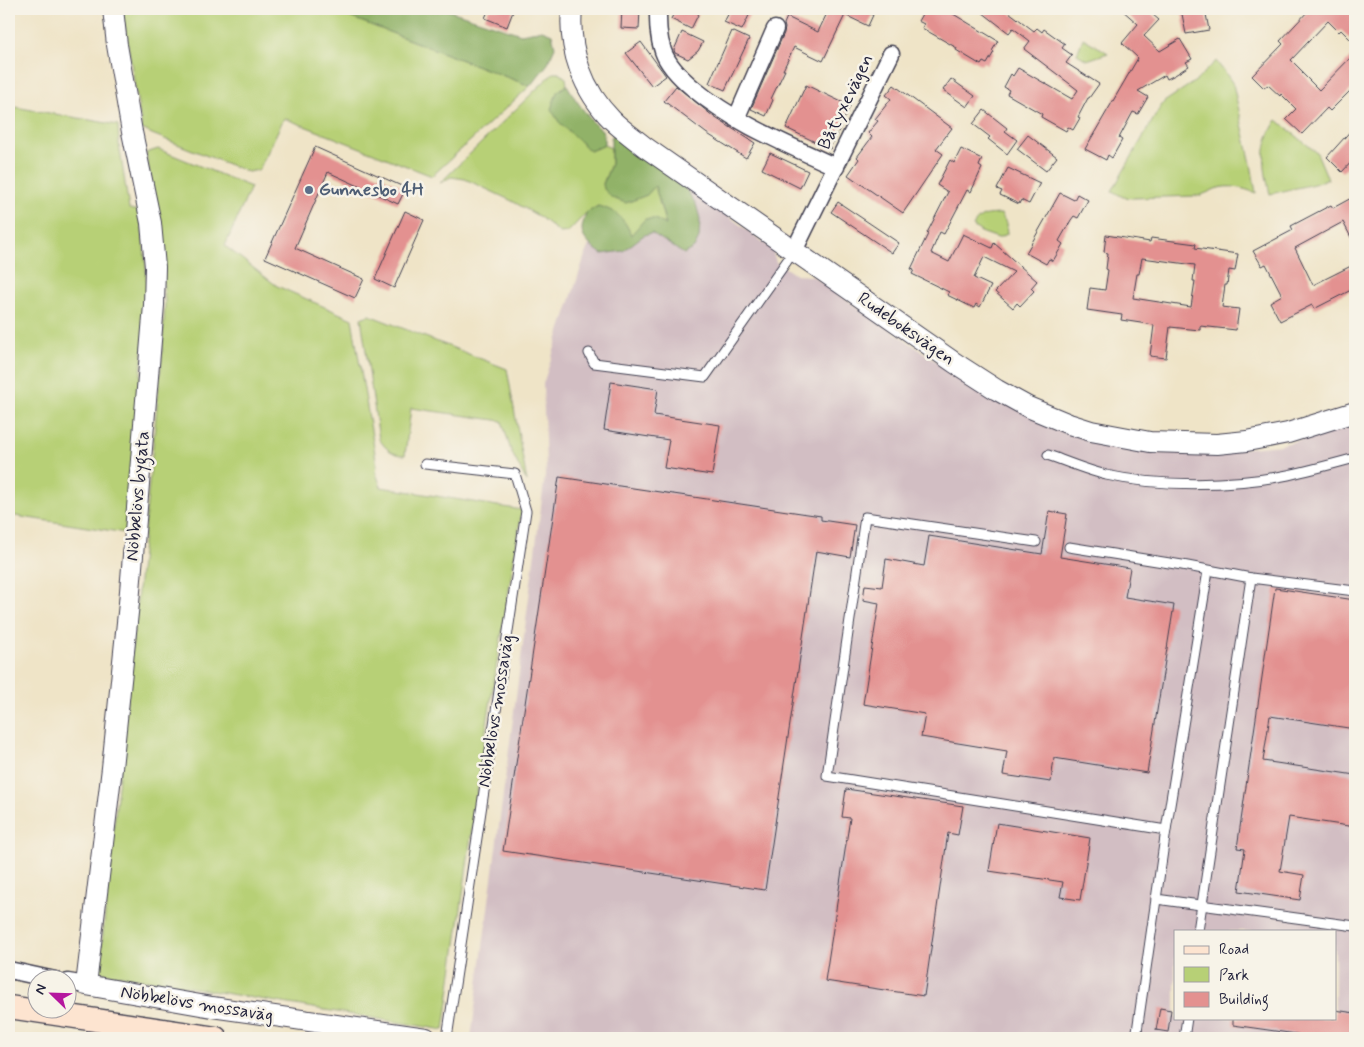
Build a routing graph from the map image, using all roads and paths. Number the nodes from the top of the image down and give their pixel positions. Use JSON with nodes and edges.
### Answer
{"nodes":[{"id":1,"x":113,"y":9,"type":"edge"},
{"id":2,"x":572,"y":9,"type":"edge"},
{"id":3,"x":658,"y":9,"type":"edge"},
{"id":4,"x":668,"y":9,"type":"edge"},
{"id":5,"x":658,"y":29,"type":"junction"},
{"id":6,"x":775,"y":29,"type":"dead end"},
{"id":7,"x":891,"y":54,"type":"dead end"},
{"id":8,"x":736,"y":119,"type":"junction"},
{"id":9,"x":836,"y":166,"type":"junction"},
{"id":10,"x":794,"y":250,"type":"junction"},
{"id":11,"x":589,"y":353,"type":"dead end"},
{"id":12,"x":1355,"y":412,"type":"edge"},
{"id":13,"x":1048,"y":455,"type":"dead end"},
{"id":14,"x":1355,"y":458,"type":"edge"},
{"id":15,"x":425,"y":464,"type":"dead end"},
{"id":16,"x":1036,"y":542,"type":"dead end"},
{"id":17,"x":1069,"y":547,"type":"dead end"},
{"id":18,"x":1208,"y":570,"type":"junction"},
{"id":19,"x":1251,"y":578,"type":"junction"},
{"id":20,"x":1355,"y":591,"type":"edge"},
{"id":21,"x":1166,"y":830,"type":"junction"},
{"id":22,"x":1156,"y":899,"type":"junction"},
{"id":23,"x":1201,"y":905,"type":"junction"},
{"id":24,"x":1355,"y":926,"type":"edge"},
{"id":25,"x":1198,"y":930,"type":"edge"},
{"id":26,"x":9,"y":970,"type":"edge"},
{"id":27,"x":28,"y":974,"type":"edge"},
{"id":28,"x":78,"y":977,"type":"edge"},
{"id":29,"x":78,"y":984,"type":"edge"},
{"id":30,"x":9,"y":1007,"type":"edge"},
{"id":31,"x":9,"y":1020,"type":"edge"},
{"id":32,"x":1187,"y":1020,"type":"edge"},
{"id":33,"x":129,"y":1038,"type":"edge"},
{"id":34,"x":216,"y":1038,"type":"edge"},
{"id":35,"x":426,"y":1038,"type":"edge"},
{"id":36,"x":447,"y":1038,"type":"edge"},
{"id":37,"x":1136,"y":1038,"type":"edge"},
{"id":38,"x":1184,"y":1038,"type":"edge"}],
"edges":[{"from":1,"to":28,"type":"street","name":"Nöbbelövs bygata"},
{"from":2,"to":10,"type":"street","name":"Rudeboksvägen"},
{"from":3,"to":5,"type":"street","name":"Båtyxevägen"},
{"from":4,"to":5,"type":"street"},
{"from":5,"to":8,"type":"street","name":"Båtyxevägen"},
{"from":6,"to":8,"type":"street"},
{"from":7,"to":9,"type":"street","name":"Båtyxevägen"},
{"from":8,"to":9,"type":"street","name":"Båtyxevägen"},
{"from":9,"to":10,"type":"street","name":"Båtyxevägen"},
{"from":10,"to":11,"type":"lane"},
{"from":10,"to":12,"type":"street","name":"Rudeboksvägen"},
{"from":13,"to":14,"type":"lane"},
{"from":15,"to":36,"type":"lane","name":"Nöbbelövs mossaväg"},
{"from":16,"to":21,"type":"lane"},
{"from":17,"to":18,"type":"lane"},
{"from":18,"to":19,"type":"lane"},
{"from":18,"to":21,"type":"lane"},
{"from":19,"to":20,"type":"lane"},
{"from":19,"to":23,"type":"lane"},
{"from":21,"to":22,"type":"lane"},
{"from":22,"to":23,"type":"lane"},
{"from":22,"to":37,"type":"lane"},
{"from":23,"to":24,"type":"lane"},
{"from":23,"to":25,"type":"lane"},
{"from":26,"to":27,"type":"street"},
{"from":29,"to":35,"type":"street","name":"Nöbbelövs mossaväg"},
{"from":30,"to":34,"type":"main road"},
{"from":31,"to":33,"type":"main road"},
{"from":32,"to":38,"type":"lane"}]}
